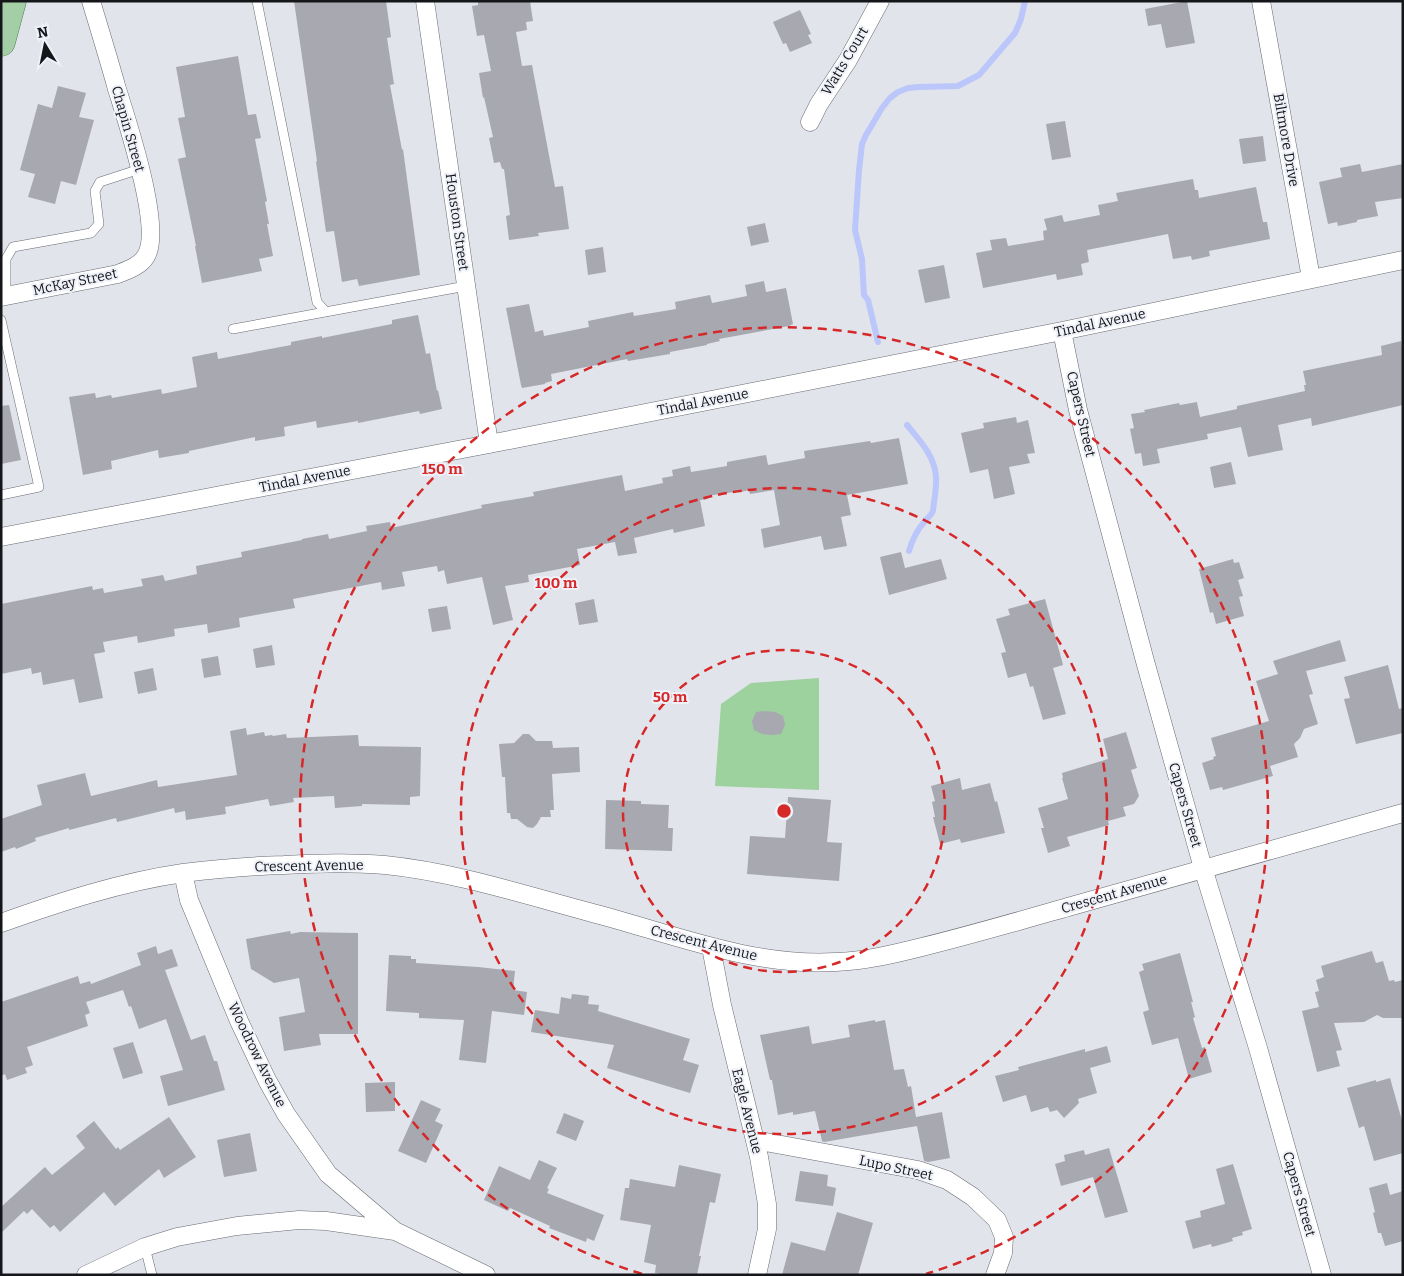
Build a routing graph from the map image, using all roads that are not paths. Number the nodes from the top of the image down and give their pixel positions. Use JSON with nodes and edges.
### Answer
{"nodes":[{"id":1,"x":12,"y":1,"type":"edge"},
{"id":2,"x":91,"y":1,"type":"edge"},
{"id":3,"x":257,"y":1,"type":"edge"},
{"id":4,"x":425,"y":1,"type":"edge"},
{"id":5,"x":880,"y":1,"type":"edge"},
{"id":6,"x":1261,"y":1,"type":"edge"},
{"id":7,"x":1,"y":42,"type":"edge"},
{"id":8,"x":810,"y":122,"type":"dead end"},
{"id":9,"x":140,"y":168,"type":"junction"},
{"id":10,"x":145,"y":258,"type":"joint"},
{"id":11,"x":1403,"y":260,"type":"edge"},
{"id":12,"x":1311,"y":278,"type":"junction"},
{"id":13,"x":466,"y":286,"type":"junction"},
{"id":14,"x":4,"y":297,"type":"edge"},
{"id":15,"x":326,"y":312,"type":"junction"},
{"id":16,"x":1,"y":320,"type":"edge"},
{"id":17,"x":233,"y":329,"type":"dead end"},
{"id":18,"x":1062,"y":331,"type":"junction"},
{"id":19,"x":489,"y":444,"type":"junction"},
{"id":20,"x":1,"y":495,"type":"edge"},
{"id":21,"x":1,"y":537,"type":"edge"},
{"id":22,"x":1403,"y":813,"type":"edge"},
{"id":23,"x":1203,"y":868,"type":"junction"},
{"id":24,"x":183,"y":873,"type":"junction"},
{"id":25,"x":1,"y":923,"type":"edge"},
{"id":26,"x":711,"y":947,"type":"junction"},
{"id":27,"x":754,"y":1140,"type":"junction"},
{"id":28,"x":396,"y":1231,"type":"junction"},
{"id":29,"x":145,"y":1247,"type":"junction"},
{"id":30,"x":86,"y":1275,"type":"edge"},
{"id":31,"x":152,"y":1275,"type":"edge"},
{"id":32,"x":486,"y":1275,"type":"edge"},
{"id":33,"x":757,"y":1275,"type":"edge"},
{"id":34,"x":995,"y":1275,"type":"edge"},
{"id":35,"x":1322,"y":1275,"type":"edge"}],
"edges":[{"from":1,"to":7,"type":"main road"},
{"from":2,"to":9,"type":"street","name":"Chapin Street"},
{"from":3,"to":15,"type":"lane"},
{"from":4,"to":13,"type":"street","name":"Houston Street"},
{"from":5,"to":8,"type":"street","name":"Watts Court"},
{"from":6,"to":12,"type":"street","name":"Biltmore Drive"},
{"from":9,"to":10,"type":"street","name":"Chapin Street"},
{"from":9,"to":14,"type":"lane"},
{"from":10,"to":14,"type":"street","name":"McKay Street"},
{"from":11,"to":12,"type":"street","name":"Tindal Avenue"},
{"from":12,"to":18,"type":"street","name":"Tindal Avenue"},
{"from":13,"to":15,"type":"lane"},
{"from":13,"to":19,"type":"street","name":"Houston Street"},
{"from":15,"to":17,"type":"lane"},
{"from":16,"to":20,"type":"lane"},
{"from":18,"to":19,"type":"street","name":"Tindal Avenue"},
{"from":18,"to":23,"type":"street","name":"Capers Street"},
{"from":19,"to":21,"type":"street","name":"Tindal Avenue"},
{"from":22,"to":23,"type":"street","name":"Crescent Avenue"},
{"from":23,"to":26,"type":"street","name":"Crescent Avenue"},
{"from":23,"to":35,"type":"street","name":"Capers Street"},
{"from":24,"to":25,"type":"street","name":"Crescent Avenue"},
{"from":24,"to":26,"type":"street","name":"Crescent Avenue"},
{"from":24,"to":28,"type":"street","name":"Woodrow Avenue"},
{"from":26,"to":27,"type":"street","name":"Eagle Avenue"},
{"from":27,"to":33,"type":"street","name":"Eagle Avenue"},
{"from":27,"to":34,"type":"street","name":"Lupo Street"},
{"from":28,"to":29,"type":"street"},
{"from":28,"to":32,"type":"street"},
{"from":29,"to":30,"type":"street"},
{"from":29,"to":31,"type":"lane"}]}
